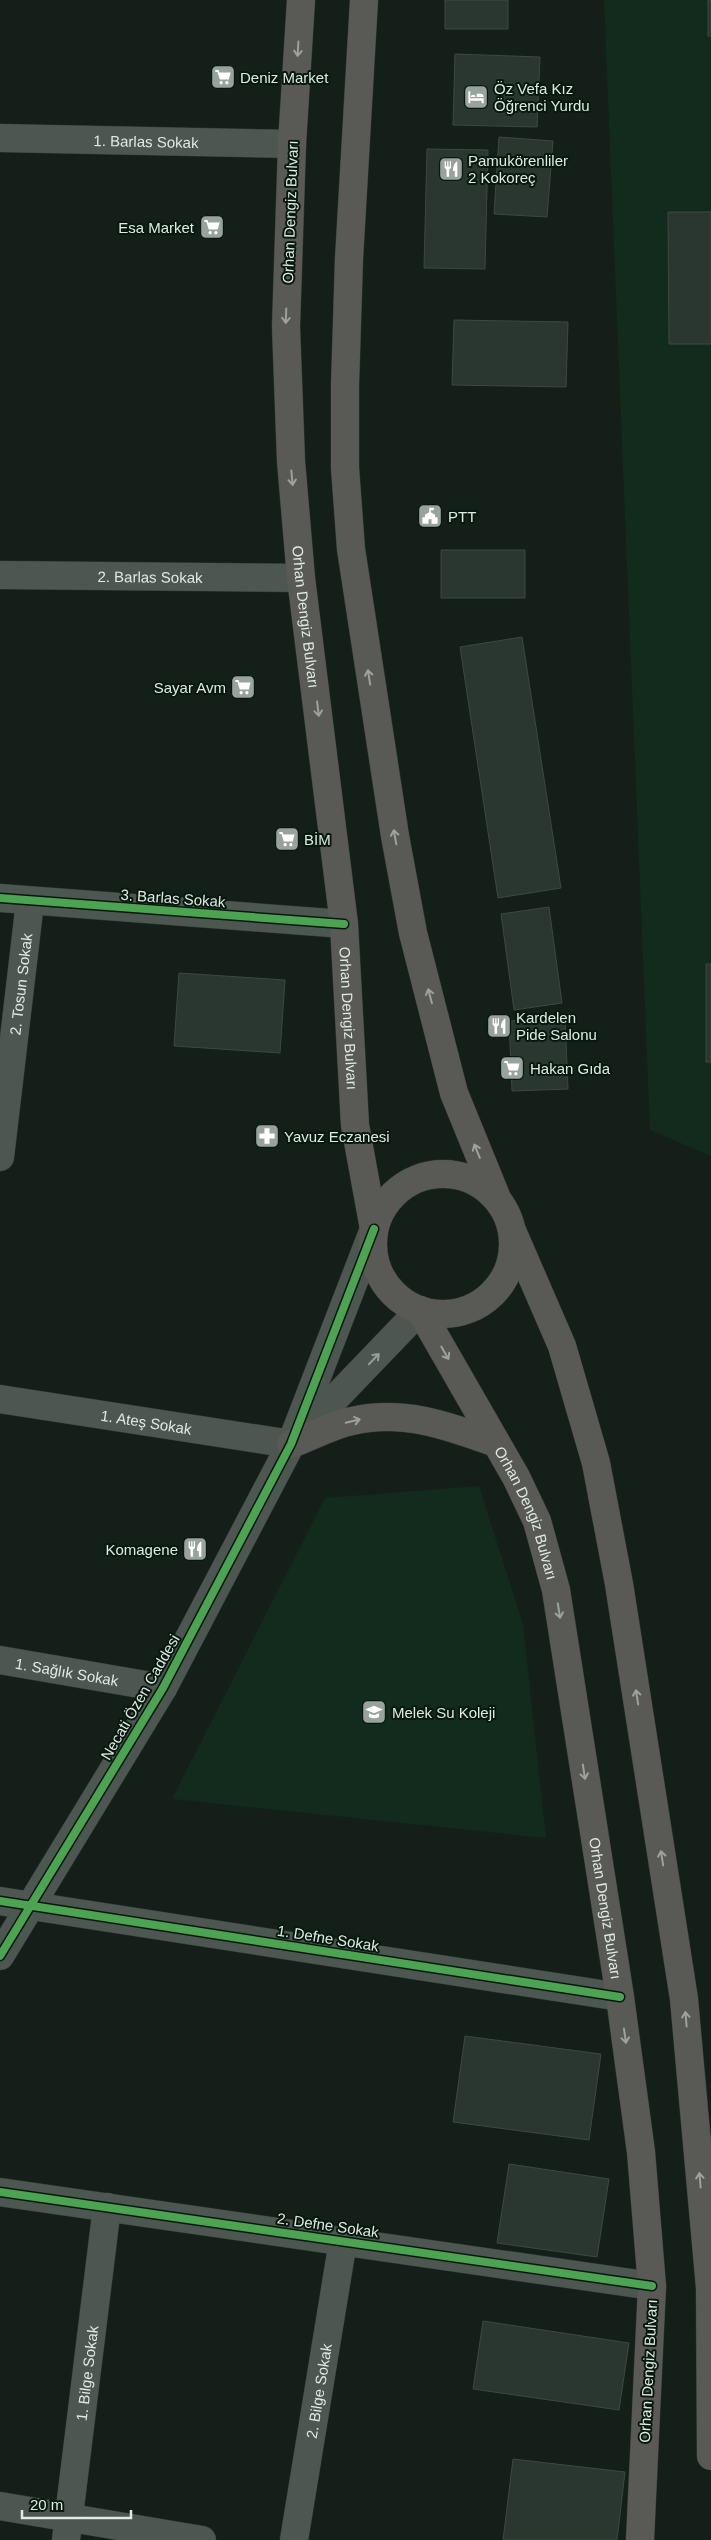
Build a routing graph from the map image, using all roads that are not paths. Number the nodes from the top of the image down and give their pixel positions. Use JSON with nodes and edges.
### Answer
{"nodes":[{"id":1,"x":301,"y":0,"type":"edge"},
{"id":2,"x":364,"y":0,"type":"edge"},
{"id":3,"x":0,"y":138,"type":"edge"},
{"id":4,"x":292,"y":144,"type":"junction"},
{"id":5,"x":0,"y":575,"type":"edge"},
{"id":6,"x":301,"y":578,"type":"junction"},
{"id":7,"x":0,"y":898,"type":"edge"},
{"id":8,"x":30,"y":902,"type":"junction"},
{"id":9,"x":344,"y":924,"type":"junction"},
{"id":10,"x":0,"y":1157,"type":"edge"},
{"id":11,"x":496,"y":1196,"type":"junction"},
{"id":12,"x":374,"y":1229,"type":"junction"},
{"id":13,"x":513,"y":1233,"type":"junction"},
{"id":14,"x":420,"y":1310,"type":"junction"},
{"id":15,"x":0,"y":1399,"type":"edge"},
{"id":16,"x":496,"y":1443,"type":"junction"},
{"id":17,"x":291,"y":1444,"type":"junction"},
{"id":18,"x":0,"y":1660,"type":"edge"},
{"id":19,"x":163,"y":1688,"type":"junction"},
{"id":20,"x":0,"y":1901,"type":"edge"},
{"id":21,"x":31,"y":1906,"type":"junction"},
{"id":22,"x":0,"y":1956,"type":"edge"},
{"id":23,"x":620,"y":1997,"type":"junction"},
{"id":24,"x":0,"y":2192,"type":"edge"},
{"id":25,"x":107,"y":2207,"type":"junction"},
{"id":26,"x":342,"y":2242,"type":"junction"},
{"id":27,"x":652,"y":2286,"type":"junction"},
{"id":28,"x":711,"y":2456,"type":"edge"},
{"id":29,"x":0,"y":2506,"type":"edge"},
{"id":30,"x":68,"y":2529,"type":"edge"},
{"id":31,"x":202,"y":2540,"type":"edge"},
{"id":32,"x":294,"y":2540,"type":"edge"},
{"id":33,"x":640,"y":2540,"type":"edge"}],
"edges":[{"from":1,"to":4,"type":"main road","name":"Orhan Dengiz Bulvarı","one_way":true},
{"from":11,"to":2,"type":"main road","name":"Orhan Dengiz Bulvarı","one_way":true},
{"from":3,"to":4,"type":"street","name":"1. Barlas Sokak"},
{"from":4,"to":6,"type":"main road","name":"Orhan Dengiz Bulvarı","one_way":true},
{"from":5,"to":6,"type":"street","name":"2. Barlas Sokak"},
{"from":6,"to":9,"type":"main road","name":"Orhan Dengiz Bulvarı","one_way":true},
{"from":7,"to":8,"type":"street","name":"3. Barlas Sokak"},
{"from":8,"to":9,"type":"street","name":"3. Barlas Sokak"},
{"from":8,"to":10,"type":"street","name":"2. Tosun Sokak"},
{"from":9,"to":12,"type":"main road","name":"Orhan Dengiz Bulvarı"},
{"from":11,"to":12,"type":"main road","name":"Orhan Dengiz Bulvarı"},
{"from":11,"to":13,"type":"main road","name":"Orhan Dengiz Bulvarı"},
{"from":12,"to":14,"type":"main road","name":"Orhan Dengiz Bulvarı"},
{"from":12,"to":17,"type":"street"},
{"from":13,"to":14,"type":"main road","name":"Orhan Dengiz Bulvarı"},
{"from":28,"to":13,"type":"main road","name":"Orhan Dengiz Bulvarı","one_way":true},
{"from":14,"to":16,"type":"main road","name":"Orhan Dengiz Bulvarı","one_way":true},
{"from":17,"to":14,"type":"street","one_way":true},
{"from":15,"to":17,"type":"street","name":"1. Ateş Sokak"},
{"from":17,"to":16,"type":"main road","one_way":true},
{"from":16,"to":23,"type":"main road","name":"Orhan Dengiz Bulvarı","one_way":true},
{"from":17,"to":19,"type":"street","name":"Necati Özen Caddesi"},
{"from":18,"to":19,"type":"street","name":"1. Sağlık Sokak"},
{"from":19,"to":21,"type":"street","name":"Necati Özen Caddesi"},
{"from":20,"to":21,"type":"street","name":"1. Defne Sokak"},
{"from":21,"to":22,"type":"street","name":"Necati Özen Caddesi"},
{"from":21,"to":23,"type":"street","name":"1. Defne Sokak"},
{"from":23,"to":27,"type":"main road","name":"Orhan Dengiz Bulvarı","one_way":true},
{"from":24,"to":25,"type":"street","name":"2. Defne Sokak"},
{"from":25,"to":26,"type":"street","name":"2. Defne Sokak"},
{"from":25,"to":30,"type":"street","name":"1. Bilge Sokak"},
{"from":26,"to":27,"type":"street","name":"2. Defne Sokak"},
{"from":26,"to":32,"type":"street","name":"2. Bilge Sokak"},
{"from":27,"to":33,"type":"main road","name":"Orhan Dengiz Bulvarı"},
{"from":29,"to":30,"type":"street"},
{"from":30,"to":31,"type":"street"}]}
